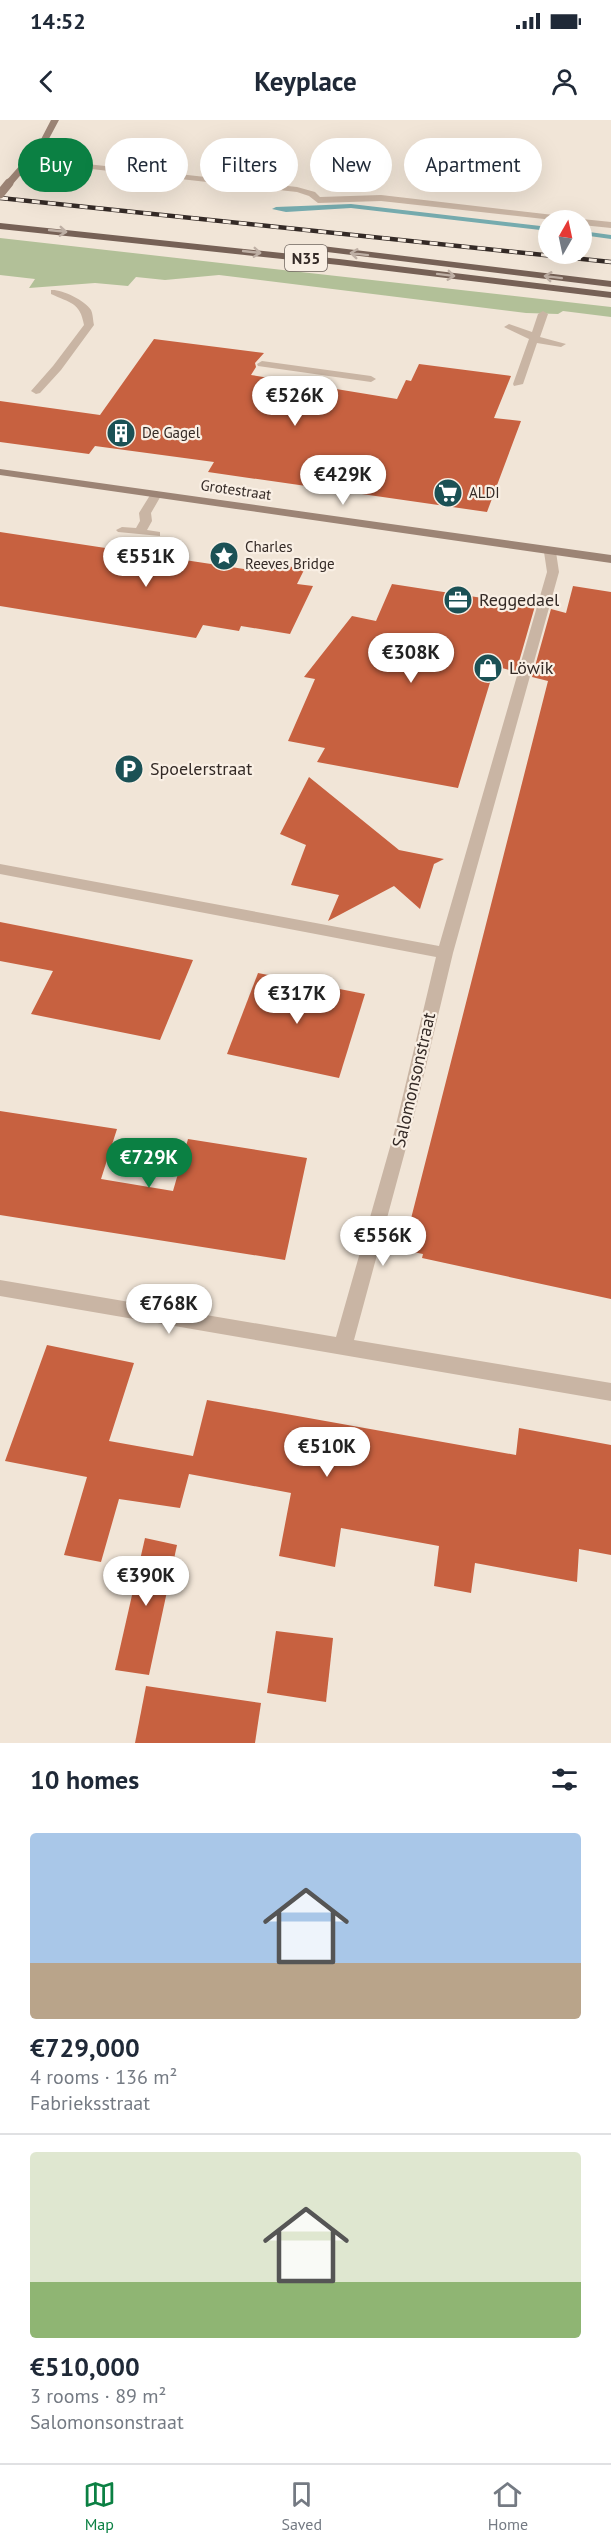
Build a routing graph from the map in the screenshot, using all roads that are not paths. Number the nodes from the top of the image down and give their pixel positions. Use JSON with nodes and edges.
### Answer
{"nodes":[{"id":1,"x":55,"y":120,"type":"edge"},
{"id":2,"x":46,"y":138,"type":"edge"},
{"id":3,"x":93,"y":167,"type":"edge"},
{"id":4,"x":18,"y":174,"type":"edge"},
{"id":5,"x":0,"y":194,"type":"edge"},
{"id":6,"x":0,"y":216,"type":"edge"},
{"id":7,"x":538,"y":216,"type":"edge"},
{"id":8,"x":592,"y":223,"type":"edge"},
{"id":9,"x":611,"y":225,"type":"edge"},
{"id":10,"x":0,"y":226,"type":"edge"},
{"id":11,"x":185,"y":235,"type":"dead end"},
{"id":12,"x":315,"y":249,"type":"dead end"},
{"id":13,"x":611,"y":284,"type":"edge"},
{"id":14,"x":54,"y":292,"type":"dead end"},
{"id":15,"x":611,"y":295,"type":"edge"},
{"id":16,"x":543,"y":314,"type":"dead end"},
{"id":17,"x":509,"y":327,"type":"dead end"},
{"id":18,"x":534,"y":338,"type":"junction"},
{"id":19,"x":561,"y":344,"type":"dead end"},
{"id":20,"x":262,"y":364,"type":"dead end"},
{"id":21,"x":371,"y":379,"type":"dead end"},
{"id":22,"x":518,"y":384,"type":"dead end"},
{"id":23,"x":36,"y":391,"type":"dead end"},
{"id":24,"x":0,"y":472,"type":"edge"},
{"id":25,"x":156,"y":494,"type":"junction"},
{"id":26,"x":122,"y":530,"type":"dead end"},
{"id":27,"x":140,"y":532,"type":"junction"},
{"id":28,"x":156,"y":534,"type":"dead end"},
{"id":29,"x":550,"y":552,"type":"junction"},
{"id":30,"x":611,"y":559,"type":"edge"},
{"id":31,"x":0,"y":869,"type":"edge"},
{"id":32,"x":445,"y":953,"type":"junction"},
{"id":33,"x":0,"y":1288,"type":"edge"},
{"id":34,"x":343,"y":1346,"type":"junction"},
{"id":35,"x":611,"y":1392,"type":"edge"}],
"edges":[{"from":1,"to":2,"type":"street"},
{"from":3,"to":7,"type":"street"},
{"from":4,"to":5,"type":"street","bridge":true},
{"from":6,"to":11,"type":"main road"},
{"from":8,"to":9,"type":"street"},
{"from":10,"to":15,"type":"main road","number":"N35","one_way":true},
{"from":13,"to":12,"type":"main road","number":"N35","one_way":true},
{"from":14,"to":23,"type":"street"},
{"from":16,"to":18,"type":"street"},
{"from":17,"to":18,"type":"street"},
{"from":18,"to":19,"type":"street"},
{"from":18,"to":22,"type":"street"},
{"from":20,"to":21,"type":"street"},
{"from":24,"to":25,"type":"street","name":"Grotestraat"},
{"from":25,"to":27,"type":"street"},
{"from":25,"to":29,"type":"street","name":"Grotestraat"},
{"from":26,"to":27,"type":"street"},
{"from":27,"to":28,"type":"street"},
{"from":29,"to":30,"type":"street","name":"Grotestraat"},
{"from":29,"to":32,"type":"street","name":"Salomonsonstraat"},
{"from":31,"to":32,"type":"street"},
{"from":32,"to":34,"type":"street","name":"Salomonsonstraat"},
{"from":33,"to":34,"type":"street"},
{"from":34,"to":35,"type":"street"}]}
